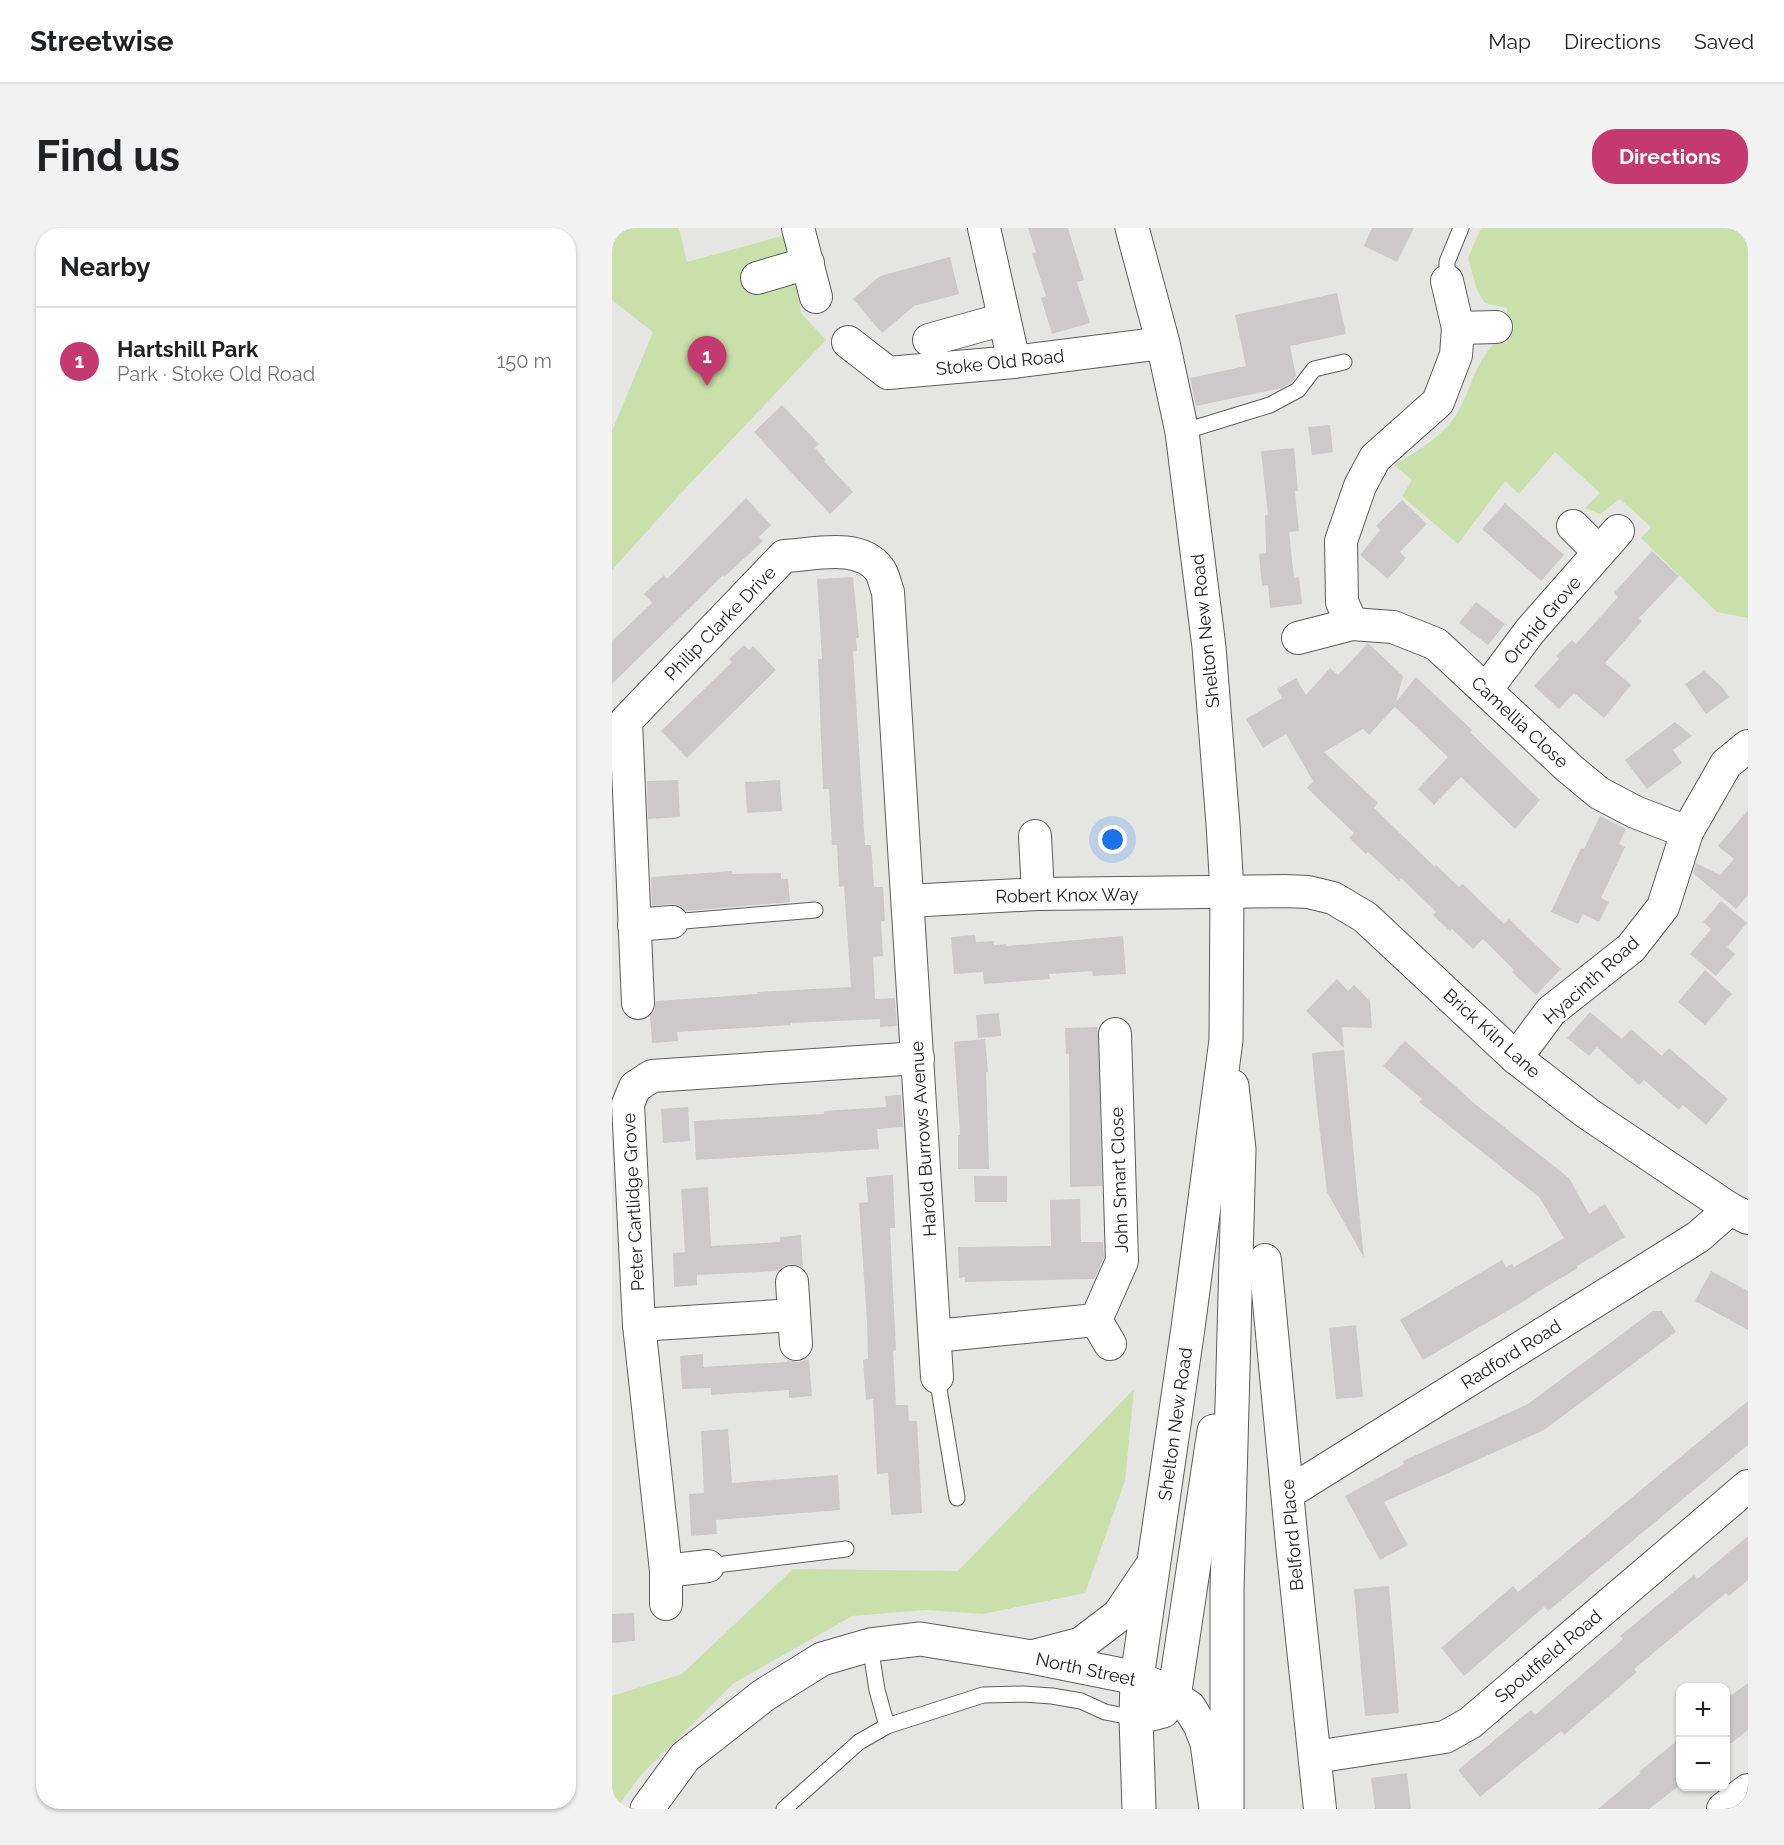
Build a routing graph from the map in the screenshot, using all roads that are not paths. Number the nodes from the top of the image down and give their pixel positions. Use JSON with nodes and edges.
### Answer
{"nodes":[{"id":1,"x":798,"y":228,"type":"edge"},
{"id":2,"x":984,"y":228,"type":"edge"},
{"id":3,"x":1132,"y":228,"type":"edge"},
{"id":4,"x":1461,"y":228,"type":"edge"},
{"id":5,"x":808,"y":263,"type":"junction"},
{"id":6,"x":757,"y":278,"type":"dead end"},
{"id":7,"x":1448,"y":280,"type":"joint"},
{"id":8,"x":816,"y":297,"type":"dead end"},
{"id":9,"x":1004,"y":319,"type":"junction"},
{"id":10,"x":1496,"y":327,"type":"dead end"},
{"id":11,"x":1458,"y":328,"type":"junction"},
{"id":12,"x":929,"y":340,"type":"dead end"},
{"id":13,"x":848,"y":342,"type":"dead end"},
{"id":14,"x":1162,"y":343,"type":"junction"},
{"id":15,"x":1014,"y":362,"type":"junction"},
{"id":16,"x":1344,"y":362,"type":"dead end"},
{"id":17,"x":1182,"y":432,"type":"junction"},
{"id":18,"x":1573,"y":526,"type":"dead end"},
{"id":19,"x":1352,"y":624,"type":"junction"},
{"id":20,"x":1298,"y":638,"type":"dead end"},
{"id":21,"x":1486,"y":690,"type":"junction"},
{"id":22,"x":1748,"y":746,"type":"edge"},
{"id":23,"x":1687,"y":832,"type":"junction"},
{"id":24,"x":1035,"y":836,"type":"dead end"},
{"id":25,"x":1227,"y":892,"type":"junction"},
{"id":26,"x":1038,"y":894,"type":"junction"},
{"id":27,"x":908,"y":901,"type":"junction"},
{"id":28,"x":815,"y":910,"type":"dead end"},
{"id":29,"x":672,"y":922,"type":"joint"},
{"id":30,"x":634,"y":925,"type":"junction"},
{"id":31,"x":638,"y":1003,"type":"dead end"},
{"id":32,"x":1115,"y":1034,"type":"dead end"},
{"id":33,"x":1226,"y":1040,"type":"junction"},
{"id":34,"x":918,"y":1058,"type":"junction"},
{"id":35,"x":1516,"y":1058,"type":"junction"},
{"id":36,"x":1739,"y":1214,"type":"edge"},
{"id":37,"x":1265,"y":1260,"type":"dead end"},
{"id":38,"x":792,"y":1282,"type":"dead end"},
{"id":39,"x":1233,"y":1320,"type":"junction"},
{"id":40,"x":639,"y":1325,"type":"junction"},
{"id":41,"x":935,"y":1336,"type":"junction"},
{"id":42,"x":937,"y":1377,"type":"joint"},
{"id":43,"x":1748,"y":1486,"type":"edge"},
{"id":44,"x":1288,"y":1493,"type":"junction"},
{"id":45,"x":957,"y":1498,"type":"dead end"},
{"id":46,"x":846,"y":1549,"type":"dead end"},
{"id":47,"x":1155,"y":1562,"type":"junction"},
{"id":48,"x":708,"y":1566,"type":"joint"},
{"id":49,"x":666,"y":1571,"type":"junction"},
{"id":50,"x":666,"y":1604,"type":"dead end"},
{"id":51,"x":870,"y":1646,"type":"junction"},
{"id":52,"x":1032,"y":1657,"type":"junction"},
{"id":53,"x":1137,"y":1678,"type":"junction"},
{"id":54,"x":1174,"y":1697,"type":"junction"},
{"id":55,"x":1136,"y":1718,"type":"junction"},
{"id":56,"x":887,"y":1726,"type":"junction"},
{"id":57,"x":1315,"y":1757,"type":"junction"},
{"id":58,"x":1748,"y":1790,"type":"edge"},
{"id":59,"x":648,"y":1809,"type":"edge"},
{"id":60,"x":784,"y":1809,"type":"edge"},
{"id":61,"x":1139,"y":1809,"type":"edge"},
{"id":62,"x":1216,"y":1809,"type":"edge"},
{"id":63,"x":1227,"y":1809,"type":"edge"},
{"id":64,"x":1320,"y":1809,"type":"edge"},
{"id":65,"x":1723,"y":1809,"type":"edge"}],
"edges":[{"from":1,"to":5,"type":"street"},
{"from":2,"to":9,"type":"street"},
{"from":3,"to":14,"type":"main road","name":"Shelton New Road"},
{"from":4,"to":7,"type":"lane"},
{"from":5,"to":6,"type":"street"},
{"from":5,"to":8,"type":"street"},
{"from":7,"to":11,"type":"street"},
{"from":9,"to":12,"type":"street"},
{"from":9,"to":15,"type":"street"},
{"from":10,"to":11,"type":"street"},
{"from":11,"to":19,"type":"street"},
{"from":13,"to":15,"type":"street","name":"Stoke Old Road"},
{"from":14,"to":15,"type":"street","name":"Stoke Old Road"},
{"from":14,"to":17,"type":"main road","name":"Shelton New Road"},
{"from":16,"to":17,"type":"lane"},
{"from":17,"to":25,"type":"main road","name":"Shelton New Road"},
{"from":18,"to":21,"type":"street","name":"Orchid Grove"},
{"from":19,"to":20,"type":"street","name":"Camellia Close"},
{"from":19,"to":21,"type":"street","name":"Camellia Close"},
{"from":21,"to":23,"type":"street","name":"Camellia Close"},
{"from":22,"to":23,"type":"street","name":"Hyacinth Road"},
{"from":23,"to":35,"type":"street","name":"Hyacinth Road"},
{"from":24,"to":26,"type":"street"},
{"from":25,"to":26,"type":"street","name":"Robert Knox Way"},
{"from":25,"to":33,"type":"main road","name":"Shelton New Road"},
{"from":25,"to":35,"type":"street","name":"Brick Kiln Lane"},
{"from":26,"to":27,"type":"street","name":"Robert Knox Way"},
{"from":27,"to":30,"type":"street","name":"Philip Clarke Drive"},
{"from":27,"to":34,"type":"street","name":"Harold Burrows Avenue"},
{"from":28,"to":29,"type":"lane"},
{"from":29,"to":30,"type":"street"},
{"from":30,"to":31,"type":"street","name":"Philip Clarke Drive"},
{"from":32,"to":41,"type":"street","name":"John Smart Close"},
{"from":33,"to":39,"type":"main road","name":"Shelton New Road"},
{"from":33,"to":47,"type":"main road","name":"Shelton New Road"},
{"from":34,"to":40,"type":"street","name":"Peter Cartlidge Grove"},
{"from":34,"to":41,"type":"street","name":"Harold Burrows Avenue"},
{"from":35,"to":36,"type":"street","name":"Brick Kiln Lane"},
{"from":36,"to":44,"type":"street","name":"Radford Road"},
{"from":37,"to":44,"type":"street","name":"Belford Place"},
{"from":38,"to":40,"type":"street"},
{"from":39,"to":54,"type":"main road"},
{"from":39,"to":63,"type":"main road","name":"Shelton New Road"},
{"from":40,"to":49,"type":"street","name":"Peter Cartlidge Grove"},
{"from":41,"to":42,"type":"street","name":"Harold Burrows Avenue"},
{"from":42,"to":45,"type":"lane"},
{"from":43,"to":57,"type":"street","name":"Spoutfield Road"},
{"from":44,"to":57,"type":"street","name":"Belford Place"},
{"from":46,"to":48,"type":"lane"},
{"from":47,"to":52,"type":"main road"},
{"from":47,"to":53,"type":"main road","name":"Shelton New Road"},
{"from":48,"to":49,"type":"street"},
{"from":49,"to":50,"type":"street","name":"Peter Cartlidge Grove"},
{"from":51,"to":52,"type":"main road","name":"North Street"},
{"from":51,"to":56,"type":"lane"},
{"from":51,"to":59,"type":"main road","name":"North Street"},
{"from":52,"to":53,"type":"main road","name":"North Street"},
{"from":53,"to":54,"type":"main road","name":"North Street"},
{"from":53,"to":55,"type":"main road","name":"Shelton New Road"},
{"from":54,"to":55,"type":"main road"},
{"from":54,"to":62,"type":"main road","name":"North Street"},
{"from":55,"to":56,"type":"lane","name":"North Street"},
{"from":55,"to":61,"type":"main road","name":"Shelton New Road"},
{"from":56,"to":60,"type":"lane","name":"North Street"},
{"from":57,"to":64,"type":"street","name":"Belford Place"},
{"from":58,"to":65,"type":"street"}]}
